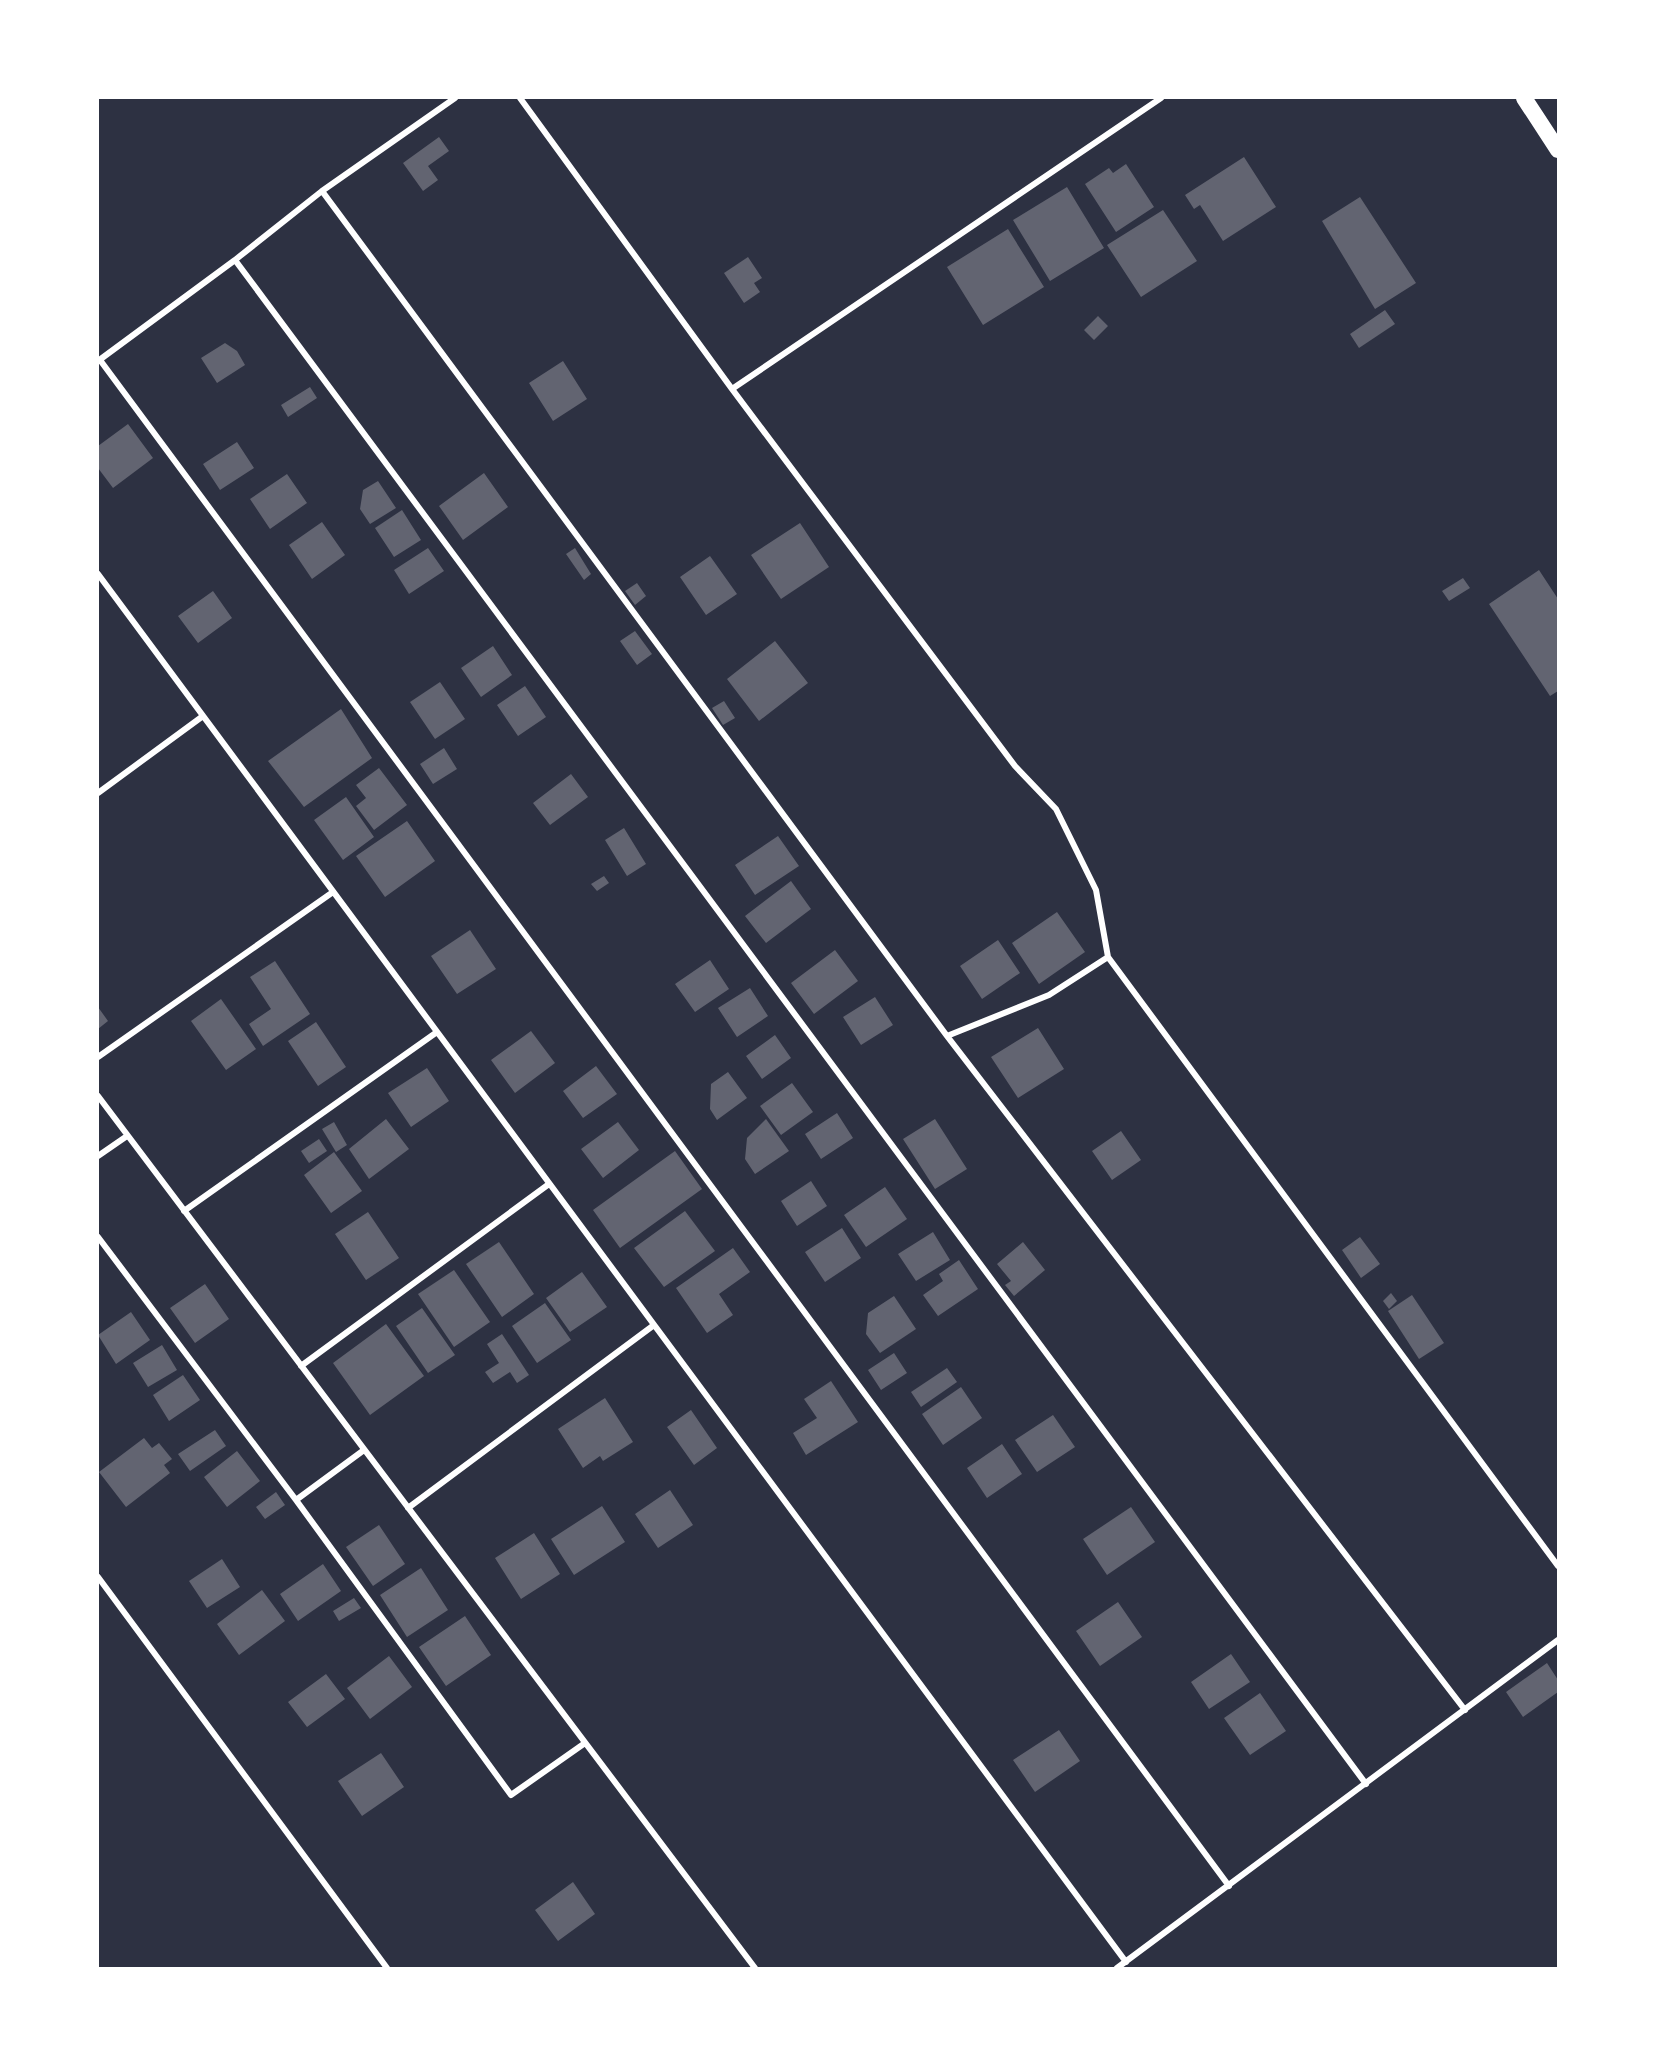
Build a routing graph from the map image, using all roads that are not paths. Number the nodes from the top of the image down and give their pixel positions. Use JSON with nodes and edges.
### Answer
{"nodes":[{"id":1,"x":455,"y":98,"type":"edge"},
{"id":2,"x":520,"y":98,"type":"edge"},
{"id":3,"x":1161,"y":98,"type":"edge"},
{"id":4,"x":1524,"y":98,"type":"edge"},
{"id":5,"x":1558,"y":150,"type":"edge"},
{"id":6,"x":322,"y":191,"type":"junction"},
{"id":7,"x":235,"y":260,"type":"junction"},
{"id":8,"x":99,"y":361,"type":"edge"},
{"id":9,"x":732,"y":389,"type":"junction"},
{"id":10,"x":98,"y":574,"type":"edge"},
{"id":11,"x":203,"y":716,"type":"junction"},
{"id":12,"x":98,"y":793,"type":"edge"},
{"id":13,"x":333,"y":892,"type":"junction"},
{"id":14,"x":1108,"y":957,"type":"junction"},
{"id":15,"x":436,"y":1032,"type":"junction"},
{"id":16,"x":946,"y":1036,"type":"junction"},
{"id":17,"x":98,"y":1057,"type":"edge"},
{"id":18,"x":98,"y":1096,"type":"edge"},
{"id":19,"x":127,"y":1136,"type":"junction"},
{"id":20,"x":98,"y":1156,"type":"edge"},
{"id":21,"x":549,"y":1184,"type":"junction"},
{"id":22,"x":184,"y":1211,"type":"junction"},
{"id":23,"x":98,"y":1237,"type":"edge"},
{"id":24,"x":654,"y":1325,"type":"junction"},
{"id":25,"x":301,"y":1366,"type":"junction"},
{"id":26,"x":364,"y":1450,"type":"junction"},
{"id":27,"x":296,"y":1500,"type":"junction"},
{"id":28,"x":408,"y":1508,"type":"junction"},
{"id":29,"x":1558,"y":1566,"type":"edge"},
{"id":30,"x":98,"y":1577,"type":"edge"},
{"id":31,"x":1558,"y":1640,"type":"edge"},
{"id":32,"x":1465,"y":1710,"type":"junction"},
{"id":33,"x":585,"y":1743,"type":"junction"},
{"id":34,"x":1366,"y":1784,"type":"junction"},
{"id":35,"x":1228,"y":1886,"type":"junction"},
{"id":36,"x":1126,"y":1962,"type":"junction"},
{"id":37,"x":387,"y":1968,"type":"edge"},
{"id":38,"x":755,"y":1968,"type":"edge"},
{"id":39,"x":1117,"y":1968,"type":"edge"}],
"edges":[{"from":1,"to":6,"type":"street"},
{"from":2,"to":9,"type":"street"},
{"from":3,"to":9,"type":"street"},
{"from":4,"to":5,"type":"highway"},
{"from":6,"to":7,"type":"street"},
{"from":6,"to":16,"type":"street"},
{"from":7,"to":8,"type":"street"},
{"from":7,"to":34,"type":"street"},
{"from":8,"to":35,"type":"street"},
{"from":9,"to":14,"type":"street"},
{"from":10,"to":11,"type":"street"},
{"from":11,"to":12,"type":"street"},
{"from":11,"to":13,"type":"street"},
{"from":13,"to":15,"type":"street"},
{"from":13,"to":17,"type":"street"},
{"from":14,"to":16,"type":"street"},
{"from":14,"to":29,"type":"street"},
{"from":15,"to":21,"type":"street"},
{"from":15,"to":22,"type":"street"},
{"from":16,"to":32,"type":"street"},
{"from":18,"to":19,"type":"street"},
{"from":19,"to":20,"type":"street"},
{"from":19,"to":22,"type":"street"},
{"from":21,"to":24,"type":"street"},
{"from":21,"to":25,"type":"street"},
{"from":22,"to":25,"type":"street"},
{"from":23,"to":27,"type":"street"},
{"from":24,"to":28,"type":"street"},
{"from":24,"to":36,"type":"street"},
{"from":25,"to":26,"type":"street"},
{"from":26,"to":27,"type":"street"},
{"from":26,"to":28,"type":"street"},
{"from":27,"to":33,"type":"street"},
{"from":28,"to":33,"type":"street"},
{"from":30,"to":37,"type":"street"},
{"from":31,"to":32,"type":"street"},
{"from":32,"to":34,"type":"street"},
{"from":33,"to":38,"type":"street"},
{"from":34,"to":35,"type":"street"},
{"from":35,"to":36,"type":"street"},
{"from":36,"to":39,"type":"street"}]}
